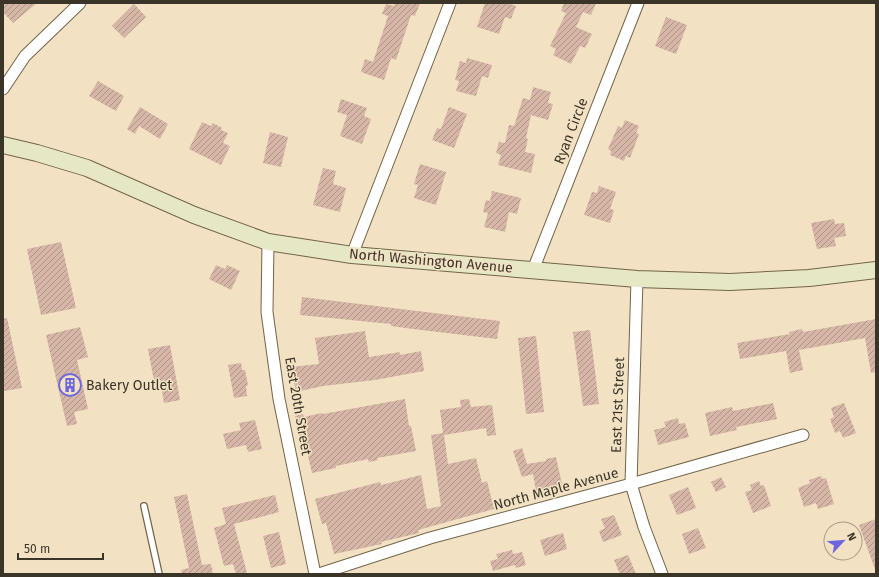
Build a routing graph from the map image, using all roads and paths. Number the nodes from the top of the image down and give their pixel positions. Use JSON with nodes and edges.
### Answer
{"nodes":[{"id":1,"x":80,"y":3,"type":"edge"},
{"id":2,"x":450,"y":3,"type":"edge"},
{"id":3,"x":638,"y":3,"type":"edge"},
{"id":4,"x":3,"y":89,"type":"edge"},
{"id":5,"x":3,"y":145,"type":"edge"},
{"id":6,"x":268,"y":242,"type":"junction"},
{"id":7,"x":352,"y":255,"type":"junction"},
{"id":8,"x":533,"y":270,"type":"junction"},
{"id":9,"x":876,"y":270,"type":"edge"},
{"id":10,"x":637,"y":279,"type":"junction"},
{"id":11,"x":803,"y":436,"type":"dead end"},
{"id":12,"x":631,"y":484,"type":"junction"},
{"id":13,"x":144,"y":506,"type":"dead end"},
{"id":14,"x":158,"y":574,"type":"edge"},
{"id":15,"x":315,"y":574,"type":"edge"},
{"id":16,"x":319,"y":574,"type":"edge"},
{"id":17,"x":662,"y":574,"type":"edge"}],
"edges":[{"from":1,"to":4,"type":"street"},
{"from":2,"to":7,"type":"street"},
{"from":3,"to":8,"type":"street","name":"Ryan Circle"},
{"from":5,"to":6,"type":"main road","name":"North Washington Avenue"},
{"from":6,"to":7,"type":"main road","name":"North Washington Avenue"},
{"from":6,"to":15,"type":"street","name":"East 20th Street"},
{"from":7,"to":8,"type":"main road","name":"North Washington Avenue"},
{"from":8,"to":10,"type":"main road","name":"North Washington Avenue"},
{"from":9,"to":10,"type":"main road","name":"North Washington Avenue"},
{"from":10,"to":12,"type":"street","name":"East 21st Street"},
{"from":11,"to":12,"type":"street","name":"North Maple Avenue"},
{"from":12,"to":16,"type":"street","name":"North Maple Avenue"},
{"from":12,"to":17,"type":"street","name":"East 21st Street"},
{"from":13,"to":14,"type":"lane"}]}
